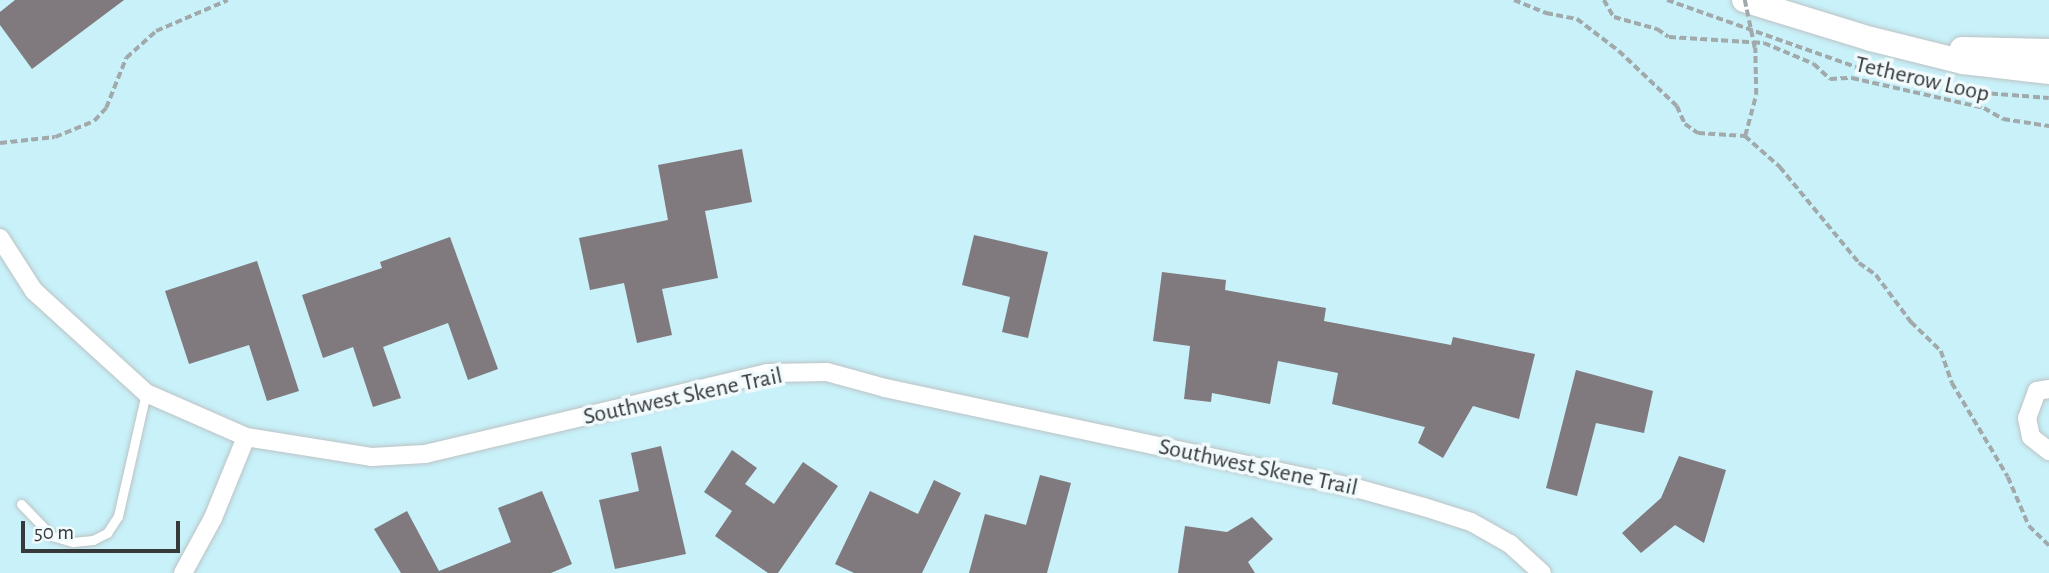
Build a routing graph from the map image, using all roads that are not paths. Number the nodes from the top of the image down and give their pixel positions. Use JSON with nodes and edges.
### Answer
{"nodes":[{"id":1,"x":1744,"y":0,"type":"edge"},
{"id":2,"x":2049,"y":51,"type":"edge"},
{"id":3,"x":1944,"y":54,"type":"junction"},
{"id":4,"x":2049,"y":72,"type":"edge"},
{"id":5,"x":0,"y":238,"type":"edge"},
{"id":6,"x":2049,"y":389,"type":"edge"},
{"id":7,"x":146,"y":393,"type":"junction"},
{"id":8,"x":246,"y":437,"type":"junction"},
{"id":9,"x":2049,"y":451,"type":"edge"},
{"id":10,"x":21,"y":504,"type":"dead end"},
{"id":11,"x":183,"y":573,"type":"edge"},
{"id":12,"x":1542,"y":573,"type":"edge"}],
"edges":[{"from":1,"to":3,"type":"street"},
{"from":2,"to":3,"type":"street"},
{"from":3,"to":4,"type":"street"},
{"from":5,"to":7,"type":"street","name":"Southwest Skene Trail"},
{"from":6,"to":9,"type":"street"},
{"from":7,"to":8,"type":"street","name":"Southwest Skene Trail"},
{"from":7,"to":10,"type":"lane"},
{"from":8,"to":11,"type":"street"},
{"from":8,"to":12,"type":"street","name":"Southwest Skene Trail"}]}
